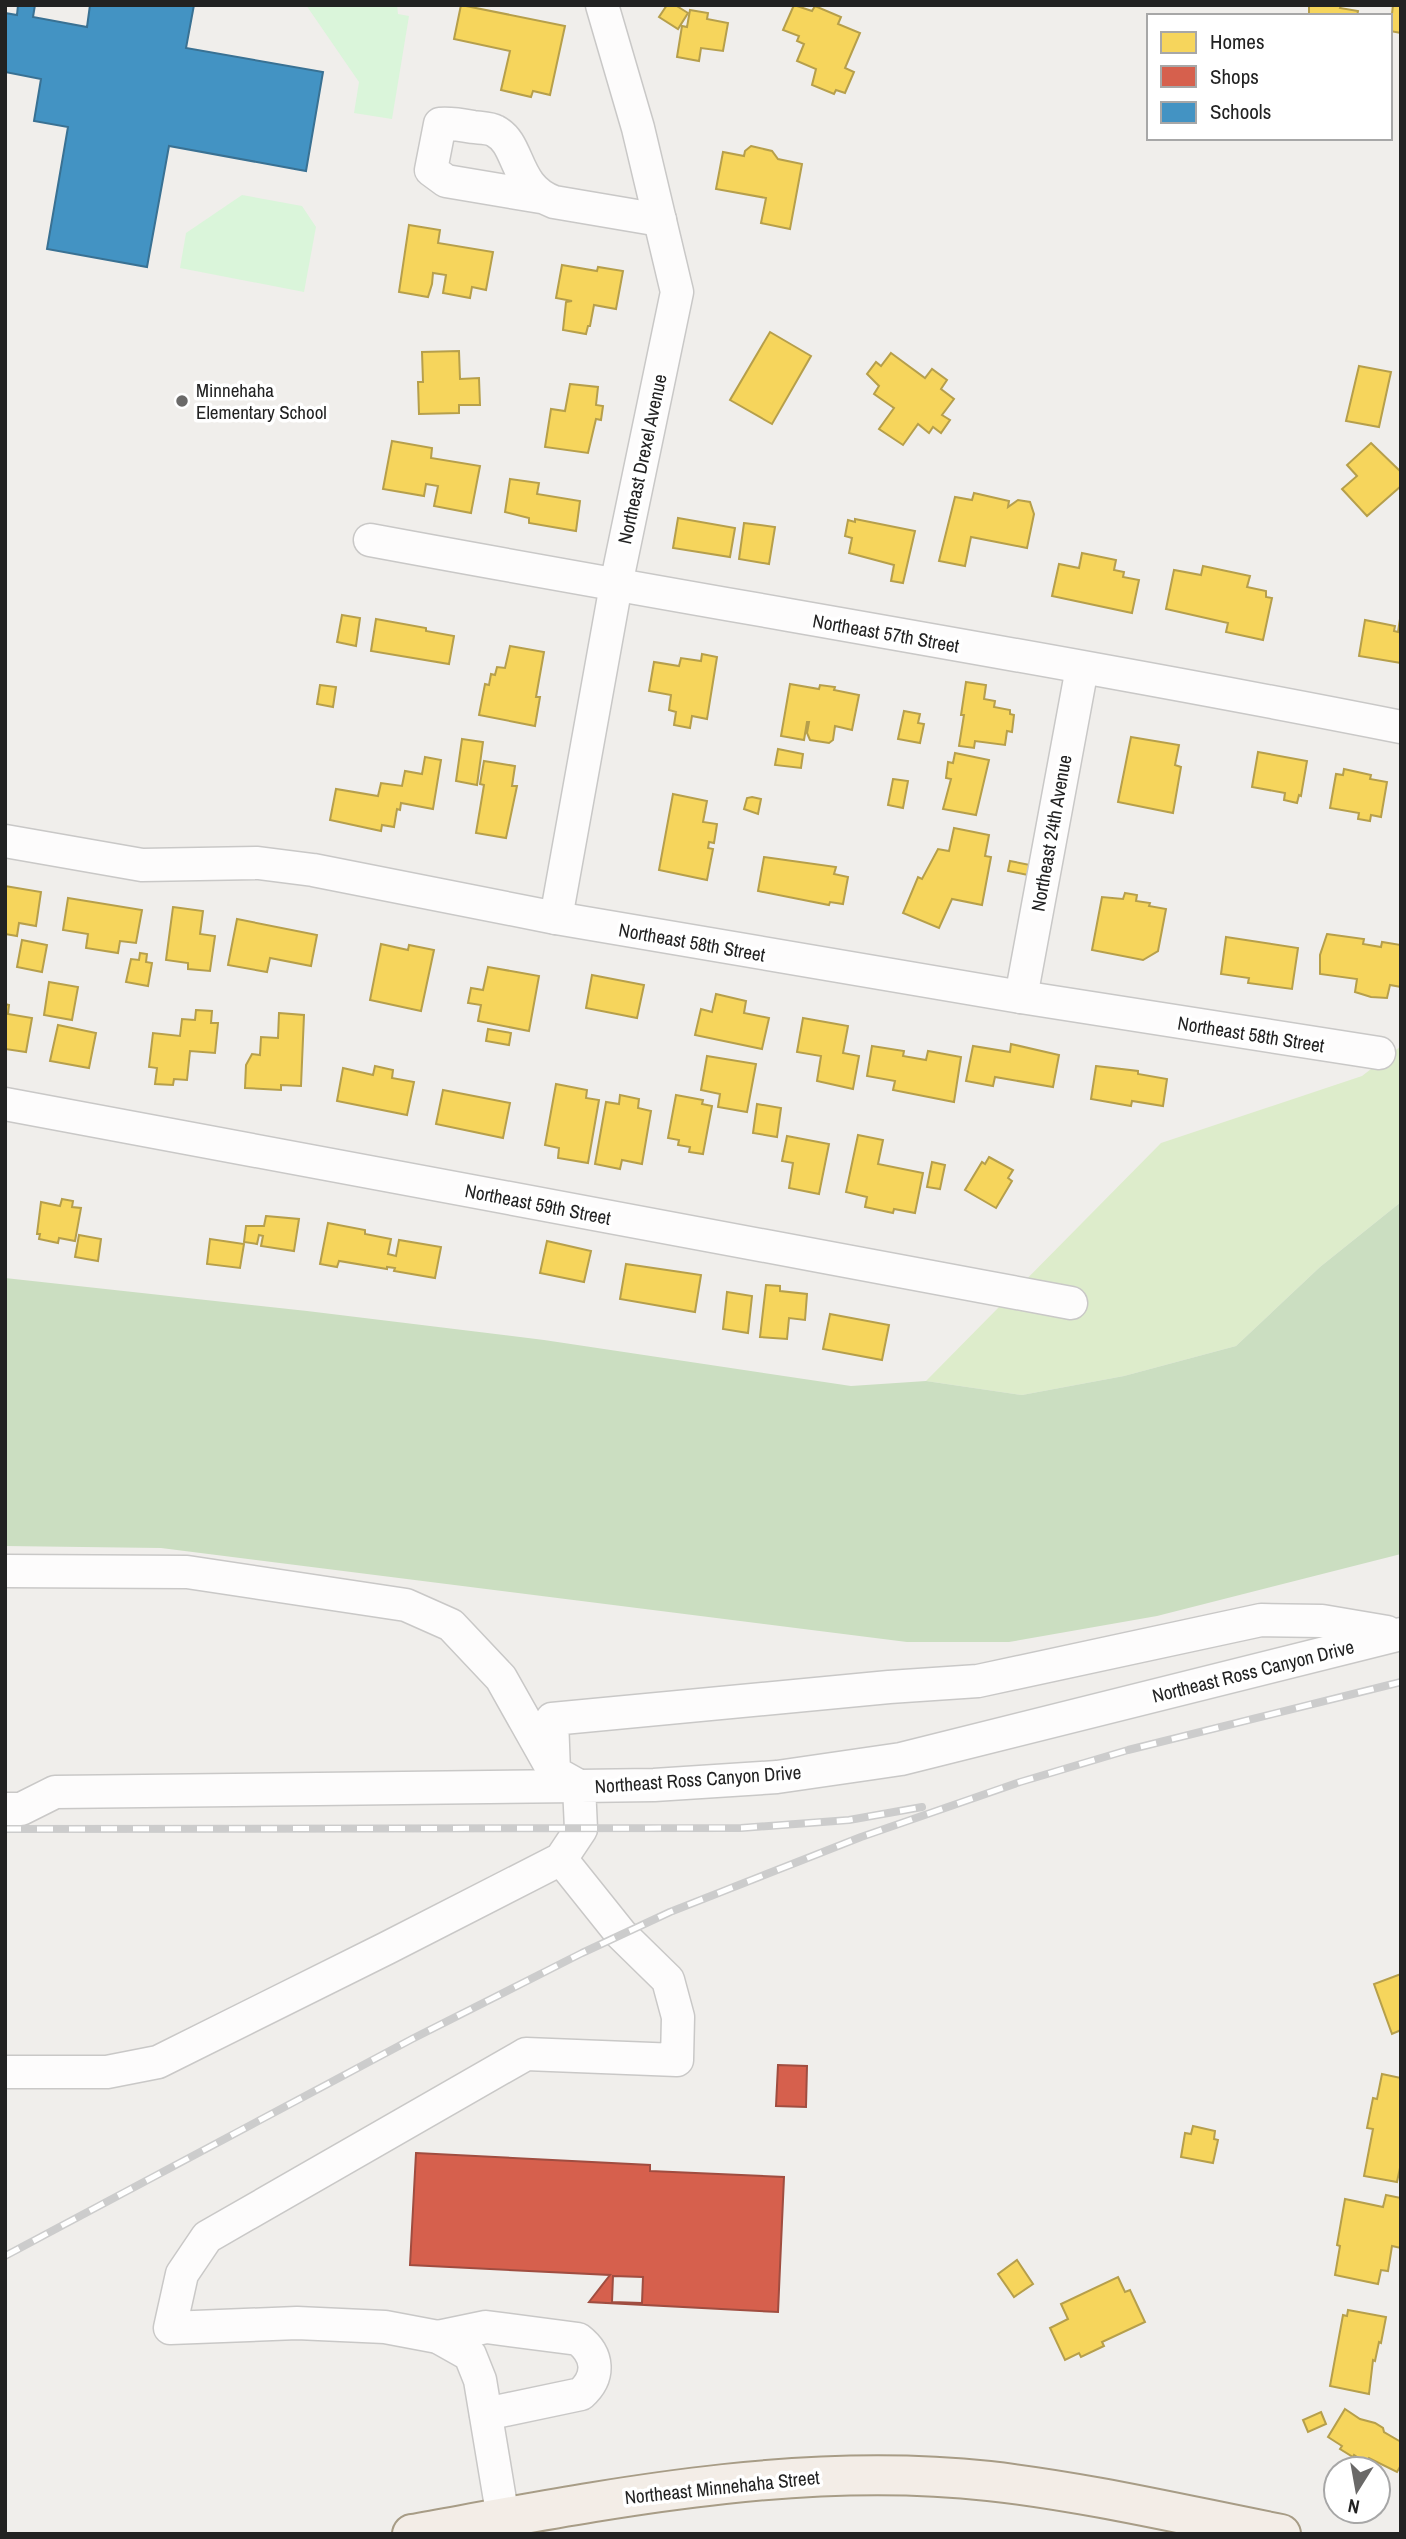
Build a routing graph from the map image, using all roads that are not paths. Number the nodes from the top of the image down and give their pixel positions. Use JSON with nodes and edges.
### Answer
{"nodes":[{"id":1,"x":602,"y":5,"type":"edge"},
{"id":2,"x":541,"y":197,"type":"dead end"},
{"id":3,"x":660,"y":220,"type":"junction"},
{"id":4,"x":370,"y":540,"type":"dead end"},
{"id":5,"x":616,"y":585,"type":"junction"},
{"id":6,"x":1082,"y":668,"type":"junction"},
{"id":7,"x":1401,"y":727,"type":"edge"},
{"id":8,"x":5,"y":841,"type":"edge"},
{"id":9,"x":556,"y":918,"type":"junction"},
{"id":10,"x":1021,"y":997,"type":"junction"},
{"id":11,"x":1379,"y":1053,"type":"dead end"},
{"id":12,"x":5,"y":1104,"type":"edge"},
{"id":13,"x":1071,"y":1303,"type":"dead end"},
{"id":14,"x":5,"y":1571,"type":"edge"},
{"id":15,"x":1400,"y":1634,"type":"edge"},
{"id":16,"x":567,"y":1779,"type":"junction"},
{"id":17,"x":5,"y":1809,"type":"edge"},
{"id":18,"x":561,"y":1858,"type":"junction"},
{"id":19,"x":5,"y":2072,"type":"edge"},
{"id":20,"x":438,"y":2337,"type":"junction"},
{"id":21,"x":486,"y":2414,"type":"junction"},
{"id":22,"x":503,"y":2518,"type":"junction"},
{"id":23,"x":412,"y":2534,"type":"edge"},
{"id":24,"x":1281,"y":2534,"type":"edge"}],
"edges":[{"from":1,"to":3,"type":"street","name":"Northeast Drexel Avenue"},
{"from":2,"to":3,"type":"street"},
{"from":3,"to":5,"type":"street","name":"Northeast Drexel Avenue"},
{"from":4,"to":5,"type":"street","name":"Northeast 57th Street"},
{"from":5,"to":6,"type":"street","name":"Northeast 57th Street"},
{"from":5,"to":9,"type":"street","name":"Northeast Drexel Avenue"},
{"from":6,"to":7,"type":"street","name":"Northeast 57th Street"},
{"from":6,"to":10,"type":"street","name":"Northeast 24th Avenue"},
{"from":8,"to":9,"type":"street","name":"Northeast 58th Street"},
{"from":9,"to":10,"type":"street","name":"Northeast 58th Street"},
{"from":10,"to":11,"type":"street","name":"Northeast 58th Street"},
{"from":12,"to":13,"type":"street","name":"Northeast 59th Street"},
{"from":14,"to":16,"type":"street"},
{"from":15,"to":16,"type":"street","name":"Northeast Ross Canyon Drive"},
{"from":15,"to":16,"type":"street"},
{"from":16,"to":17,"type":"street"},
{"from":16,"to":18,"type":"street","name":"Northeast Ross Canyon Drive"},
{"from":18,"to":19,"type":"street","name":"Northeast Ross Canyon Drive"},
{"from":18,"to":20,"type":"street"},
{"from":20,"to":21,"type":"street"},
{"from":20,"to":21,"type":"street"},
{"from":21,"to":22,"type":"street"},
{"from":22,"to":23,"type":"main road","name":"Northeast Minnehaha Street"},
{"from":22,"to":24,"type":"main road","name":"Northeast Minnehaha Street"}]}
